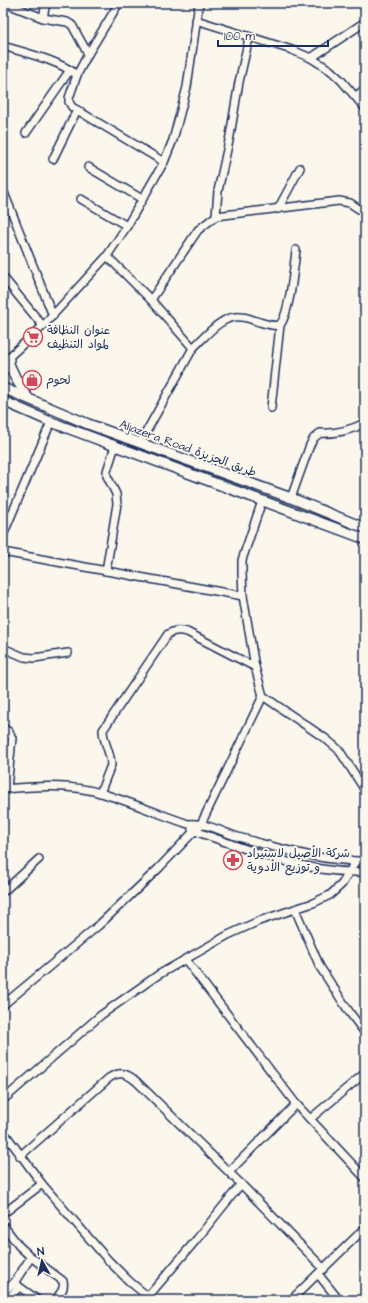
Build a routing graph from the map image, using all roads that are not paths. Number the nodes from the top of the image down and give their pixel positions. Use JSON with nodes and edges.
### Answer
{"nodes":[{"id":1,"x":5,"y":3,"type":"edge"},
{"id":2,"x":46,"y":3,"type":"edge"},
{"id":3,"x":119,"y":3,"type":"edge"},
{"id":4,"x":199,"y":3,"type":"edge"},
{"id":5,"x":43,"y":18,"type":"junction"},
{"id":6,"x":196,"y":20,"type":"junction"},
{"id":7,"x":365,"y":22,"type":"edge"},
{"id":8,"x":249,"y":38,"type":"junction"},
{"id":9,"x":3,"y":46,"type":"edge"},
{"id":10,"x":88,"y":54,"type":"junction"},
{"id":11,"x":311,"y":58,"type":"junction"},
{"id":12,"x":70,"y":70,"type":"junction"},
{"id":13,"x":77,"y":75,"type":"junction"},
{"id":14,"x":365,"y":89,"type":"edge"},
{"id":15,"x":356,"y":96,"type":"junction"},
{"id":16,"x":365,"y":108,"type":"edge"},
{"id":17,"x":78,"y":110,"type":"junction"},
{"id":18,"x":26,"y":133,"type":"dead end"},
{"id":19,"x":53,"y":159,"type":"dead end"},
{"id":20,"x":164,"y":162,"type":"junction"},
{"id":21,"x":88,"y":167,"type":"dead end"},
{"id":22,"x":300,"y":168,"type":"dead end"},
{"id":23,"x":3,"y":190,"type":"edge"},
{"id":24,"x":81,"y":199,"type":"dead end"},
{"id":25,"x":142,"y":199,"type":"junction"},
{"id":26,"x":278,"y":208,"type":"junction"},
{"id":27,"x":365,"y":213,"type":"edge"},
{"id":28,"x":216,"y":216,"type":"junction"},
{"id":29,"x":127,"y":226,"type":"junction"},
{"id":30,"x":296,"y":250,"type":"dead end"},
{"id":31,"x":107,"y":256,"type":"junction"},
{"id":32,"x":3,"y":277,"type":"edge"},
{"id":33,"x":151,"y":300,"type":"junction"},
{"id":34,"x":53,"y":316,"type":"junction"},
{"id":35,"x":280,"y":325,"type":"junction"},
{"id":36,"x":43,"y":326,"type":"junction"},
{"id":37,"x":193,"y":348,"type":"junction"},
{"id":38,"x":8,"y":360,"type":"edge"},
{"id":39,"x":3,"y":372,"type":"edge"},
{"id":40,"x":3,"y":388,"type":"edge"},
{"id":41,"x":29,"y":399,"type":"junction"},
{"id":42,"x":3,"y":401,"type":"edge"},
{"id":43,"x":271,"y":408,"type":"dead end"},
{"id":44,"x":50,"y":422,"type":"junction"},
{"id":45,"x":365,"y":423,"type":"edge"},
{"id":46,"x":140,"y":443,"type":"junction"},
{"id":47,"x":115,"y":446,"type":"junction"},
{"id":48,"x":290,"y":498,"type":"junction"},
{"id":49,"x":262,"y":500,"type":"junction"},
{"id":50,"x":365,"y":528,"type":"edge"},
{"id":51,"x":3,"y":535,"type":"edge"},
{"id":52,"x":365,"y":539,"type":"edge"},
{"id":53,"x":3,"y":552,"type":"edge"},
{"id":54,"x":106,"y":570,"type":"junction"},
{"id":55,"x":243,"y":596,"type":"junction"},
{"id":56,"x":3,"y":648,"type":"edge"},
{"id":57,"x":68,"y":654,"type":"dead end"},
{"id":58,"x":255,"y":667,"type":"junction"},
{"id":59,"x":263,"y":696,"type":"junction"},
{"id":60,"x":3,"y":728,"type":"edge"},
{"id":61,"x":5,"y":789,"type":"edge"},
{"id":62,"x":365,"y":790,"type":"edge"},
{"id":63,"x":100,"y":793,"type":"junction"},
{"id":64,"x":188,"y":824,"type":"junction"},
{"id":65,"x":201,"y":824,"type":"junction"},
{"id":66,"x":195,"y":831,"type":"junction"},
{"id":67,"x":39,"y":859,"type":"dead end"},
{"id":68,"x":365,"y":861,"type":"edge"},
{"id":69,"x":355,"y":862,"type":"junction"},
{"id":70,"x":365,"y":872,"type":"edge"},
{"id":71,"x":349,"y":873,"type":"junction"},
{"id":72,"x":3,"y":892,"type":"edge"},
{"id":73,"x":294,"y":909,"type":"junction"},
{"id":74,"x":185,"y":959,"type":"junction"},
{"id":75,"x":3,"y":1005,"type":"edge"},
{"id":76,"x":365,"y":1033,"type":"edge"},
{"id":77,"x":365,"y":1073,"type":"edge"},
{"id":78,"x":3,"y":1100,"type":"edge"},
{"id":79,"x":296,"y":1104,"type":"junction"},
{"id":80,"x":310,"y":1119,"type":"junction"},
{"id":81,"x":3,"y":1131,"type":"edge"},
{"id":82,"x":20,"y":1156,"type":"junction"},
{"id":83,"x":229,"y":1172,"type":"junction"},
{"id":84,"x":365,"y":1178,"type":"edge"},
{"id":85,"x":42,"y":1184,"type":"junction"},
{"id":86,"x":242,"y":1184,"type":"junction"},
{"id":87,"x":3,"y":1212,"type":"edge"},
{"id":88,"x":3,"y":1225,"type":"edge"},
{"id":89,"x":365,"y":1228,"type":"edge"},
{"id":90,"x":31,"y":1257,"type":"junction"},
{"id":91,"x":321,"y":1272,"type":"junction"},
{"id":92,"x":16,"y":1285,"type":"junction"},
{"id":93,"x":3,"y":1292,"type":"edge"},
{"id":94,"x":148,"y":1299,"type":"edge"},
{"id":95,"x":7,"y":1300,"type":"edge"},
{"id":96,"x":38,"y":1300,"type":"edge"},
{"id":97,"x":55,"y":1300,"type":"edge"},
{"id":98,"x":291,"y":1300,"type":"edge"},
{"id":99,"x":339,"y":1300,"type":"edge"}],
"edges":[{"from":1,"to":5,"type":"street"},
{"from":2,"to":5,"type":"street"},
{"from":3,"to":10,"type":"street"},
{"from":4,"to":6,"type":"street"},
{"from":5,"to":10,"type":"street"},
{"from":6,"to":8,"type":"street"},
{"from":6,"to":20,"type":"street"},
{"from":7,"to":11,"type":"street"},
{"from":8,"to":11,"type":"street"},
{"from":8,"to":28,"type":"street"},
{"from":9,"to":12,"type":"street"},
{"from":10,"to":13,"type":"street"},
{"from":11,"to":15,"type":"street"},
{"from":12,"to":13,"type":"street"},
{"from":12,"to":18,"type":"street"},
{"from":13,"to":17,"type":"street"},
{"from":14,"to":15,"type":"street"},
{"from":15,"to":16,"type":"street"},
{"from":17,"to":19,"type":"street"},
{"from":17,"to":20,"type":"street"},
{"from":20,"to":25,"type":"street"},
{"from":21,"to":25,"type":"street"},
{"from":22,"to":26,"type":"street"},
{"from":23,"to":34,"type":"street"},
{"from":24,"to":29,"type":"street"},
{"from":25,"to":29,"type":"street"},
{"from":26,"to":27,"type":"street"},
{"from":26,"to":28,"type":"street"},
{"from":28,"to":33,"type":"street"},
{"from":29,"to":31,"type":"street"},
{"from":30,"to":35,"type":"street"},
{"from":31,"to":33,"type":"street"},
{"from":31,"to":34,"type":"street"},
{"from":32,"to":36,"type":"street"},
{"from":33,"to":37,"type":"street"},
{"from":34,"to":36,"type":"street"},
{"from":35,"to":37,"type":"street"},
{"from":35,"to":43,"type":"street"},
{"from":36,"to":38,"type":"street"},
{"from":37,"to":46,"type":"street"},
{"from":38,"to":39,"type":"street"},
{"from":38,"to":41,"type":"main road"},
{"from":40,"to":41,"type":"main road","name":"Aljazera Road طريق الجزيزة"},
{"from":41,"to":46,"type":"main road","name":"Aljazera Road طريق الجزيزة"},
{"from":42,"to":44,"type":"main road","name":"Aljazera Road طريق الجزيزة"},
{"from":44,"to":47,"type":"main road","name":"Aljazera Road طريق الجزيزة"},
{"from":44,"to":51,"type":"street"},
{"from":45,"to":48,"type":"street"},
{"from":46,"to":48,"type":"main road","name":"Aljazera Road طريق الجزيزة"},
{"from":47,"to":49,"type":"main road","name":"Aljazera Road طريق الجزيزة"},
{"from":47,"to":54,"type":"street"},
{"from":48,"to":50,"type":"main road","name":"Aljazera Road طريق الجزيزة"},
{"from":49,"to":52,"type":"main road","name":"Aljazera Road طريق الجزيزة"},
{"from":49,"to":55,"type":"street"},
{"from":53,"to":54,"type":"street"},
{"from":54,"to":55,"type":"street"},
{"from":55,"to":58,"type":"street"},
{"from":56,"to":57,"type":"street"},
{"from":58,"to":59,"type":"street"},
{"from":58,"to":63,"type":"street"},
{"from":59,"to":62,"type":"street"},
{"from":59,"to":65,"type":"street"},
{"from":60,"to":61,"type":"street"},
{"from":61,"to":63,"type":"street"},
{"from":63,"to":64,"type":"street"},
{"from":64,"to":65,"type":"street"},
{"from":64,"to":66,"type":"street"},
{"from":65,"to":66,"type":"street"},
{"from":65,"to":69,"type":"street"},
{"from":66,"to":71,"type":"street"},
{"from":66,"to":75,"type":"street"},
{"from":67,"to":72,"type":"street"},
{"from":68,"to":69,"type":"street"},
{"from":69,"to":71,"type":"street"},
{"from":70,"to":71,"type":"street"},
{"from":71,"to":73,"type":"street"},
{"from":73,"to":74,"type":"street"},
{"from":73,"to":76,"type":"street"},
{"from":74,"to":78,"type":"street"},
{"from":74,"to":79,"type":"street"},
{"from":77,"to":80,"type":"street"},
{"from":79,"to":80,"type":"street"},
{"from":79,"to":83,"type":"street"},
{"from":80,"to":84,"type":"street"},
{"from":81,"to":82,"type":"street"},
{"from":82,"to":83,"type":"street"},
{"from":82,"to":85,"type":"street"},
{"from":83,"to":86,"type":"street"},
{"from":85,"to":87,"type":"street"},
{"from":85,"to":94,"type":"street"},
{"from":86,"to":91,"type":"street"},
{"from":86,"to":94,"type":"street"},
{"from":88,"to":90,"type":"street"},
{"from":89,"to":91,"type":"street"},
{"from":90,"to":92,"type":"street"},
{"from":90,"to":97,"type":"street"},
{"from":91,"to":98,"type":"street"},
{"from":91,"to":99,"type":"street"},
{"from":92,"to":93,"type":"street"},
{"from":92,"to":95,"type":"street"},
{"from":92,"to":96,"type":"street"}]}
